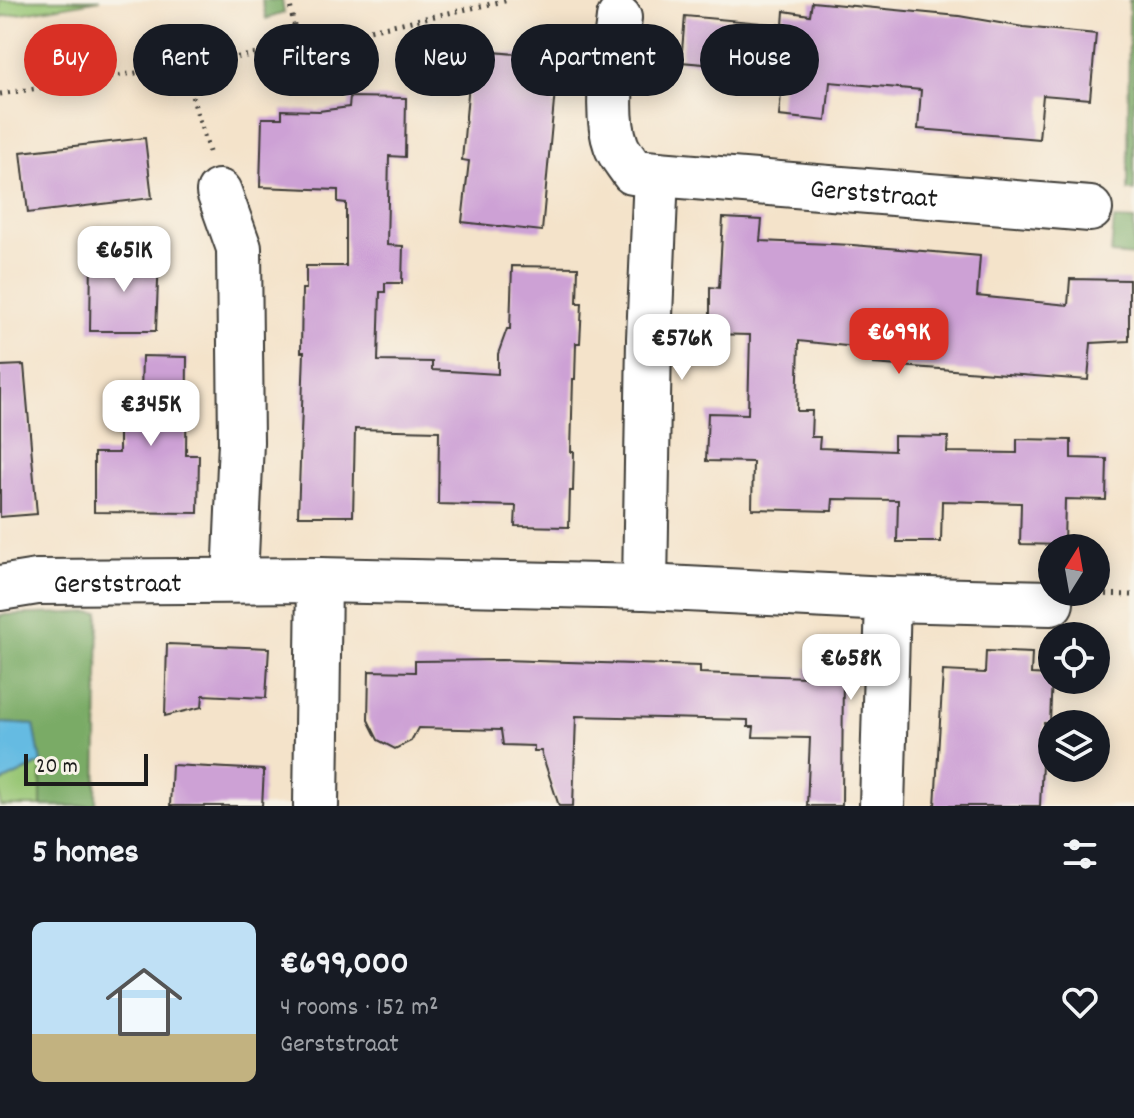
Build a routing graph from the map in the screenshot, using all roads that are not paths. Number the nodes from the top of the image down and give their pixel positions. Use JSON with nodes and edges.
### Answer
{"nodes":[{"id":1,"x":619,"y":18,"type":"dead end"},
{"id":2,"x":656,"y":174,"type":"junction"},
{"id":3,"x":219,"y":192,"type":"road end"},
{"id":4,"x":1090,"y":209,"type":"dead end"},
{"id":5,"x":235,"y":580,"type":"junction"},
{"id":6,"x":319,"y":580,"type":"junction"},
{"id":7,"x":645,"y":587,"type":"junction"},
{"id":8,"x":0,"y":588,"type":"edge"},
{"id":9,"x":888,"y":599,"type":"junction"},
{"id":10,"x":1038,"y":603,"type":"edge"},
{"id":11,"x":316,"y":806,"type":"edge"},
{"id":12,"x":882,"y":806,"type":"edge"}],
"edges":[{"from":1,"to":2,"type":"street","name":"Gerststraat"},
{"from":2,"to":4,"type":"street","name":"Gerststraat"},
{"from":2,"to":7,"type":"street"},
{"from":3,"to":5,"type":"street"},
{"from":5,"to":6,"type":"street","name":"Gerststraat"},
{"from":5,"to":8,"type":"street","name":"Gerststraat"},
{"from":6,"to":7,"type":"street","name":"Gerststraat"},
{"from":6,"to":11,"type":"street"},
{"from":7,"to":9,"type":"street","name":"Gerststraat"},
{"from":9,"to":10,"type":"street","name":"Gerststraat"},
{"from":9,"to":12,"type":"street"}]}
